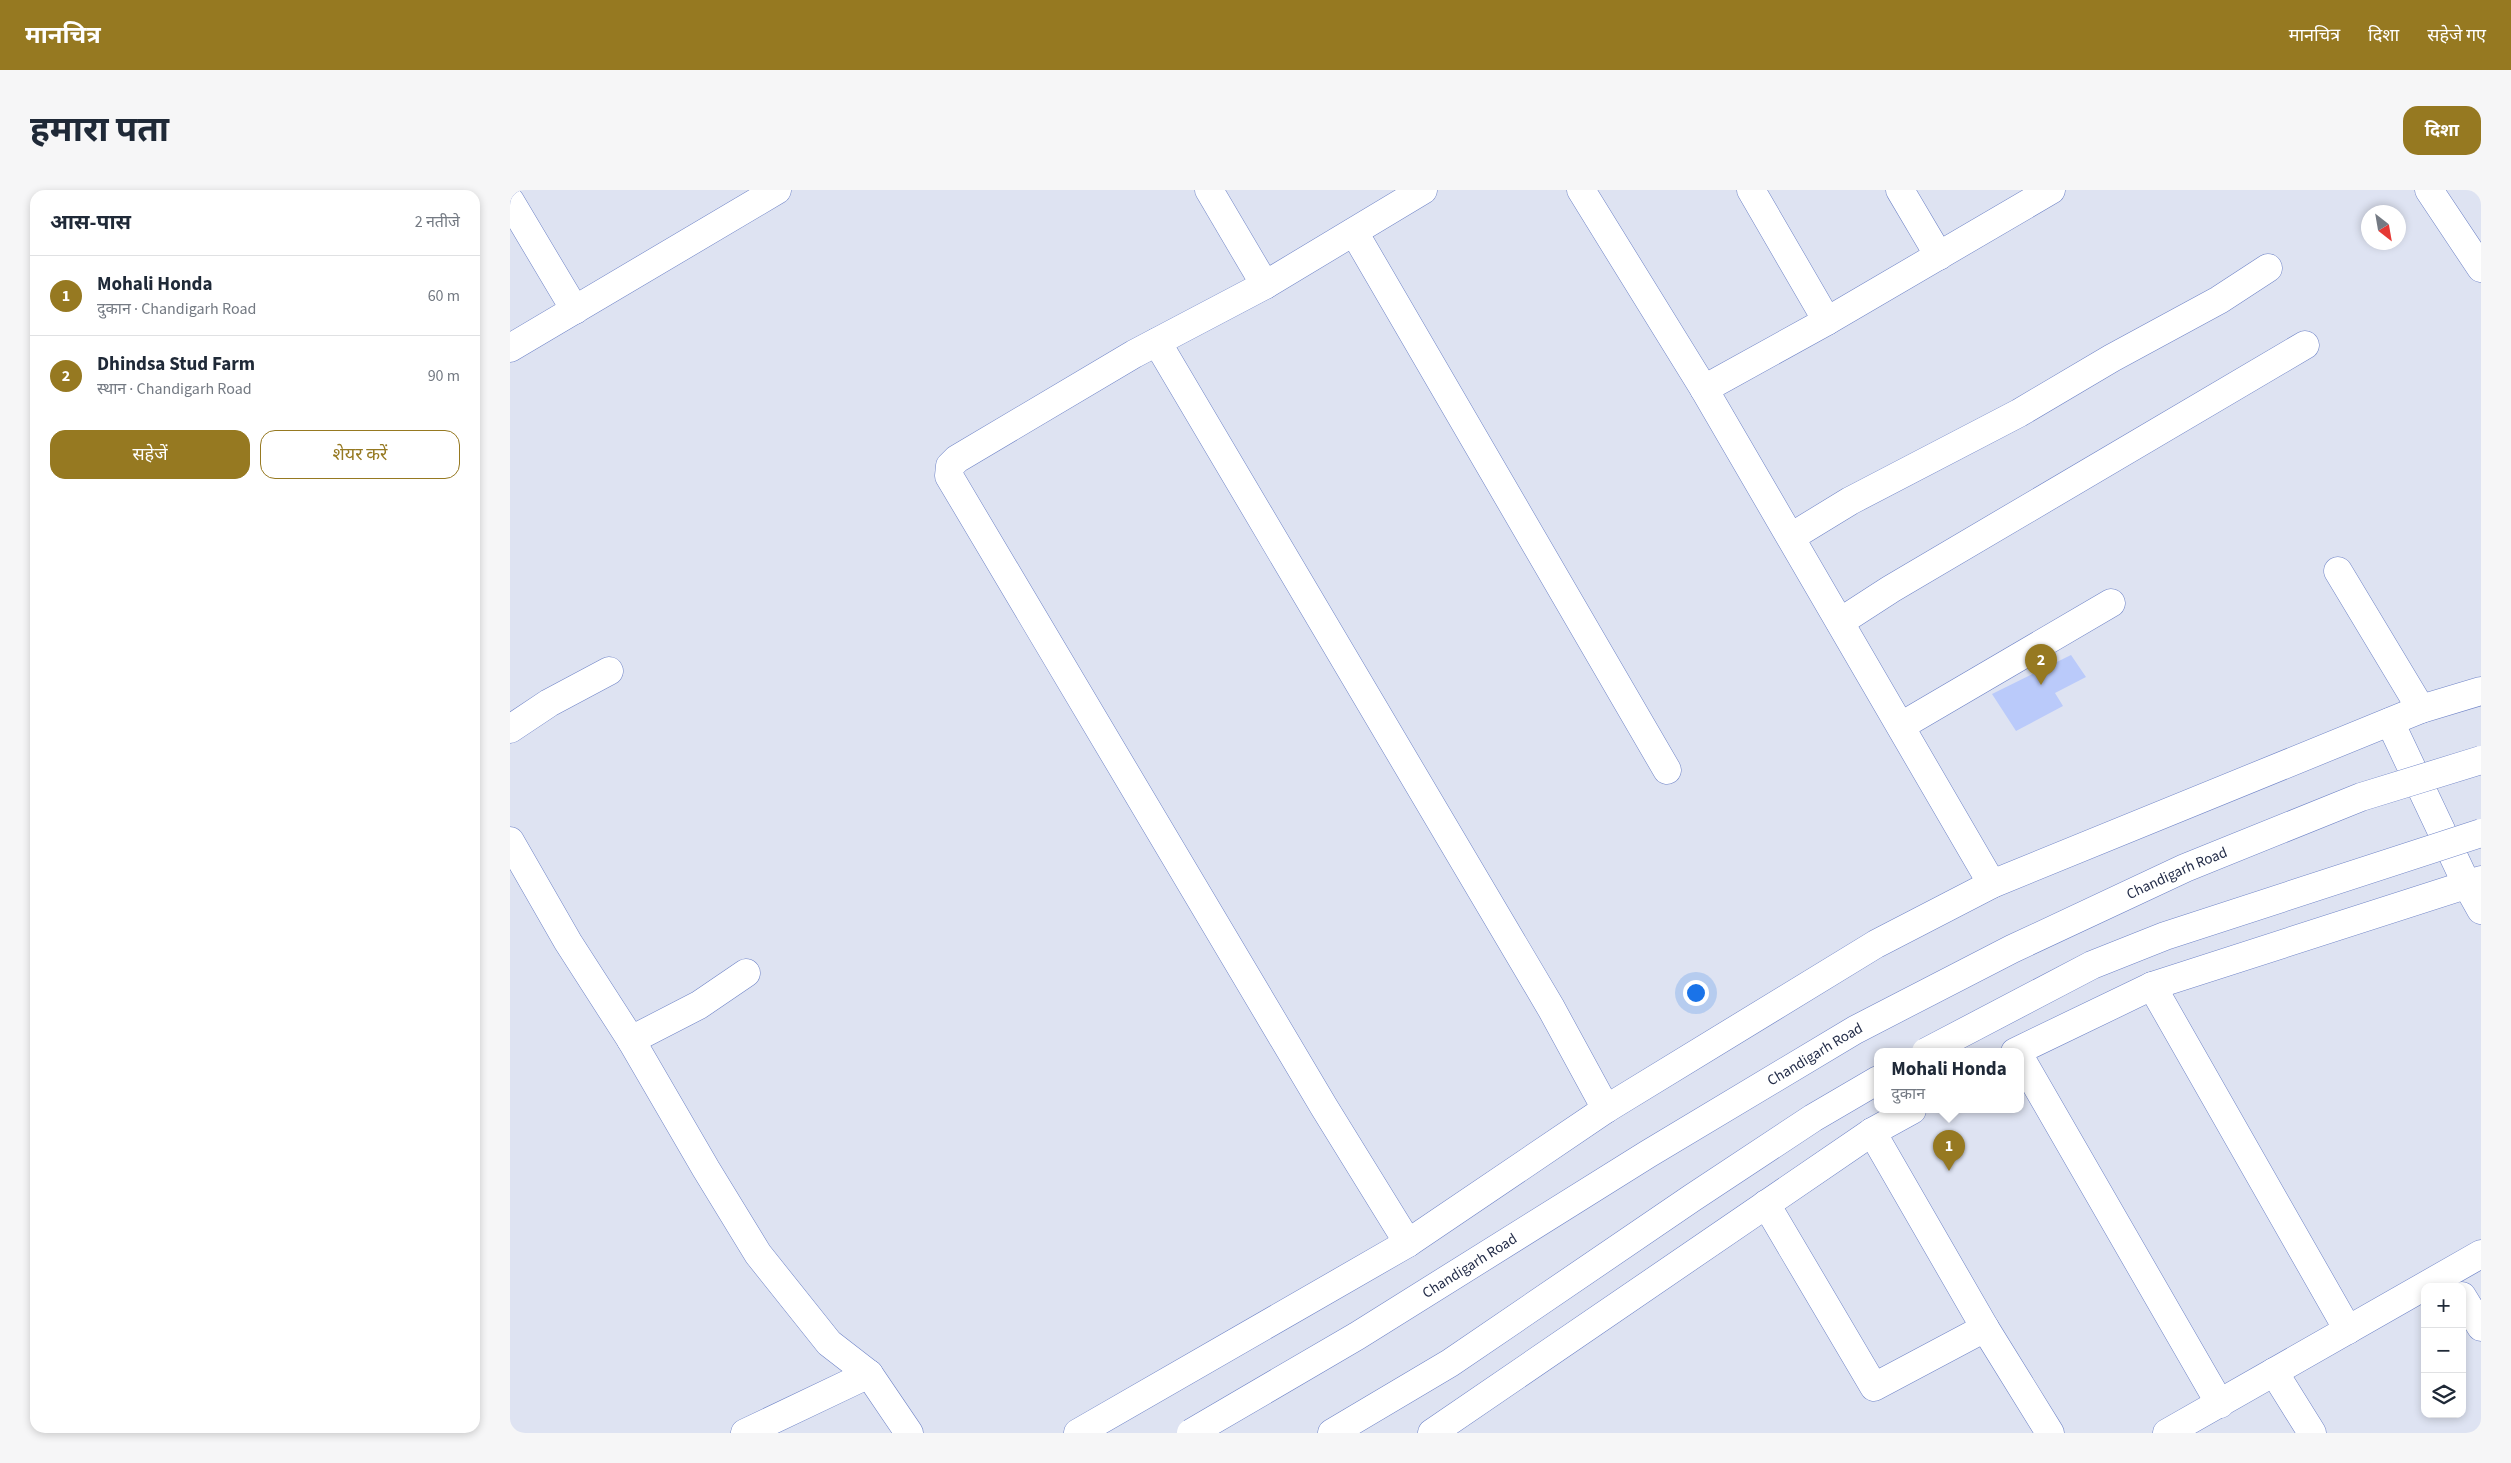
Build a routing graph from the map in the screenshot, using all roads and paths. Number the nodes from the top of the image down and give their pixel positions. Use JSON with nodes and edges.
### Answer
{"nodes":[{"id":1,"x":1209,"y":190,"type":"edge"},
{"id":2,"x":1423,"y":190,"type":"edge"},
{"id":3,"x":1581,"y":190,"type":"edge"},
{"id":4,"x":1751,"y":190,"type":"edge"},
{"id":5,"x":1900,"y":190,"type":"edge"},
{"id":6,"x":2051,"y":190,"type":"edge"},
{"id":7,"x":2429,"y":190,"type":"edge"},
{"id":8,"x":775,"y":191,"type":"edge"},
{"id":9,"x":510,"y":201,"type":"edge"},
{"id":10,"x":1354,"y":232,"type":"junction"},
{"id":11,"x":1939,"y":256,"type":"junction"},
{"id":12,"x":2268,"y":268,"type":"dead end"},
{"id":13,"x":2481,"y":268,"type":"edge"},
{"id":14,"x":1266,"y":285,"type":"junction"},
{"id":15,"x":575,"y":310,"type":"junction"},
{"id":16,"x":1827,"y":321,"type":"junction"},
{"id":17,"x":1157,"y":342,"type":"junction"},
{"id":18,"x":2305,"y":345,"type":"dead end"},
{"id":19,"x":510,"y":348,"type":"edge"},
{"id":20,"x":1704,"y":389,"type":"junction"},
{"id":21,"x":1791,"y":537,"type":"junction"},
{"id":22,"x":2338,"y":571,"type":"dead end"},
{"id":23,"x":2111,"y":603,"type":"dead end"},
{"id":24,"x":1840,"y":622,"type":"junction"},
{"id":25,"x":609,"y":671,"type":"dead end"},
{"id":26,"x":2481,"y":691,"type":"edge"},
{"id":27,"x":2421,"y":709,"type":"junction"},
{"id":28,"x":2390,"y":722,"type":"junction"},
{"id":29,"x":1901,"y":726,"type":"junction"},
{"id":30,"x":510,"y":729,"type":"edge"},
{"id":31,"x":2481,"y":760,"type":"edge"},
{"id":32,"x":1667,"y":770,"type":"dead end"},
{"id":33,"x":2481,"y":833,"type":"edge"},
{"id":34,"x":510,"y":842,"type":"edge"},
{"id":35,"x":2474,"y":882,"type":"edge"},
{"id":36,"x":1992,"y":884,"type":"junction"},
{"id":37,"x":2481,"y":910,"type":"edge"},
{"id":38,"x":746,"y":973,"type":"dead end"},
{"id":39,"x":2152,"y":986,"type":"junction"},
{"id":40,"x":631,"y":1040,"type":"junction"},
{"id":41,"x":1934,"y":1048,"type":"edge"},
{"id":42,"x":2024,"y":1050,"type":"edge"},
{"id":43,"x":2024,"y":1063,"type":"edge"},
{"id":44,"x":1874,"y":1082,"type":"edge"},
{"id":45,"x":1606,"y":1109,"type":"junction"},
{"id":46,"x":1907,"y":1113,"type":"edge"},
{"id":47,"x":1872,"y":1132,"type":"junction"},
{"id":48,"x":1766,"y":1204,"type":"junction"},
{"id":49,"x":1408,"y":1243,"type":"junction"},
{"id":50,"x":2481,"y":1254,"type":"edge"},
{"id":51,"x":2452,"y":1280,"type":"edge"},
{"id":52,"x":2466,"y":1302,"type":"edge"},
{"id":53,"x":2481,"y":1326,"type":"edge"},
{"id":54,"x":1985,"y":1328,"type":"junction"},
{"id":55,"x":2348,"y":1330,"type":"junction"},
{"id":56,"x":2274,"y":1372,"type":"junction"},
{"id":57,"x":869,"y":1374,"type":"junction"},
{"id":58,"x":2220,"y":1404,"type":"junction"},
{"id":59,"x":745,"y":1433,"type":"edge"},
{"id":60,"x":909,"y":1433,"type":"edge"},
{"id":61,"x":1078,"y":1433,"type":"edge"},
{"id":62,"x":1191,"y":1433,"type":"edge"},
{"id":63,"x":1332,"y":1433,"type":"edge"},
{"id":64,"x":1432,"y":1433,"type":"edge"},
{"id":65,"x":2050,"y":1433,"type":"edge"},
{"id":66,"x":2167,"y":1433,"type":"edge"},
{"id":67,"x":2312,"y":1433,"type":"edge"}],
"edges":[{"from":1,"to":14,"type":"main road"},
{"from":2,"to":10,"type":"main road"},
{"from":3,"to":20,"type":"main road"},
{"from":4,"to":16,"type":"main road"},
{"from":5,"to":11,"type":"main road"},
{"from":6,"to":11,"type":"main road"},
{"from":7,"to":13,"type":"main road"},
{"from":8,"to":15,"type":"main road"},
{"from":9,"to":15,"type":"main road"},
{"from":10,"to":14,"type":"main road"},
{"from":10,"to":32,"type":"main road"},
{"from":11,"to":16,"type":"main road"},
{"from":12,"to":21,"type":"main road"},
{"from":14,"to":17,"type":"main road"},
{"from":15,"to":19,"type":"main road"},
{"from":16,"to":20,"type":"main road"},
{"from":17,"to":45,"type":"main road"},
{"from":17,"to":49,"type":"main road"},
{"from":18,"to":24,"type":"main road"},
{"from":20,"to":21,"type":"main road"},
{"from":21,"to":24,"type":"main road"},
{"from":22,"to":27,"type":"main road"},
{"from":23,"to":29,"type":"main road"},
{"from":24,"to":29,"type":"main road"},
{"from":25,"to":30,"type":"main road"},
{"from":26,"to":27,"type":"main road"},
{"from":27,"to":28,"type":"main road"},
{"from":28,"to":35,"type":"main road"},
{"from":28,"to":36,"type":"main road"},
{"from":29,"to":36,"type":"main road"},
{"from":31,"to":62,"type":"main road","name":"Chandigarh Road","bridge":true},
{"from":33,"to":41,"type":"main road","bridge":true},
{"from":34,"to":40,"type":"main road"},
{"from":35,"to":37,"type":"main road"},
{"from":35,"to":39,"type":"main road"},
{"from":36,"to":45,"type":"main road"},
{"from":38,"to":40,"type":"main road"},
{"from":39,"to":42,"type":"main road"},
{"from":39,"to":55,"type":"main road"},
{"from":40,"to":57,"type":"main road"},
{"from":43,"to":58,"type":"main road"},
{"from":44,"to":63,"type":"main road"},
{"from":45,"to":49,"type":"main road"},
{"from":46,"to":47,"type":"main road"},
{"from":47,"to":48,"type":"main road"},
{"from":47,"to":54,"type":"main road"},
{"from":48,"to":54,"type":"main road"},
{"from":48,"to":64,"type":"main road"},
{"from":49,"to":61,"type":"main road"},
{"from":50,"to":51,"type":"main road"},
{"from":51,"to":55,"type":"main road"},
{"from":52,"to":53,"type":"main road"},
{"from":54,"to":65,"type":"main road"},
{"from":55,"to":56,"type":"main road"},
{"from":56,"to":58,"type":"main road"},
{"from":56,"to":67,"type":"main road"},
{"from":57,"to":59,"type":"main road"},
{"from":57,"to":60,"type":"main road"},
{"from":58,"to":66,"type":"main road"}]}
